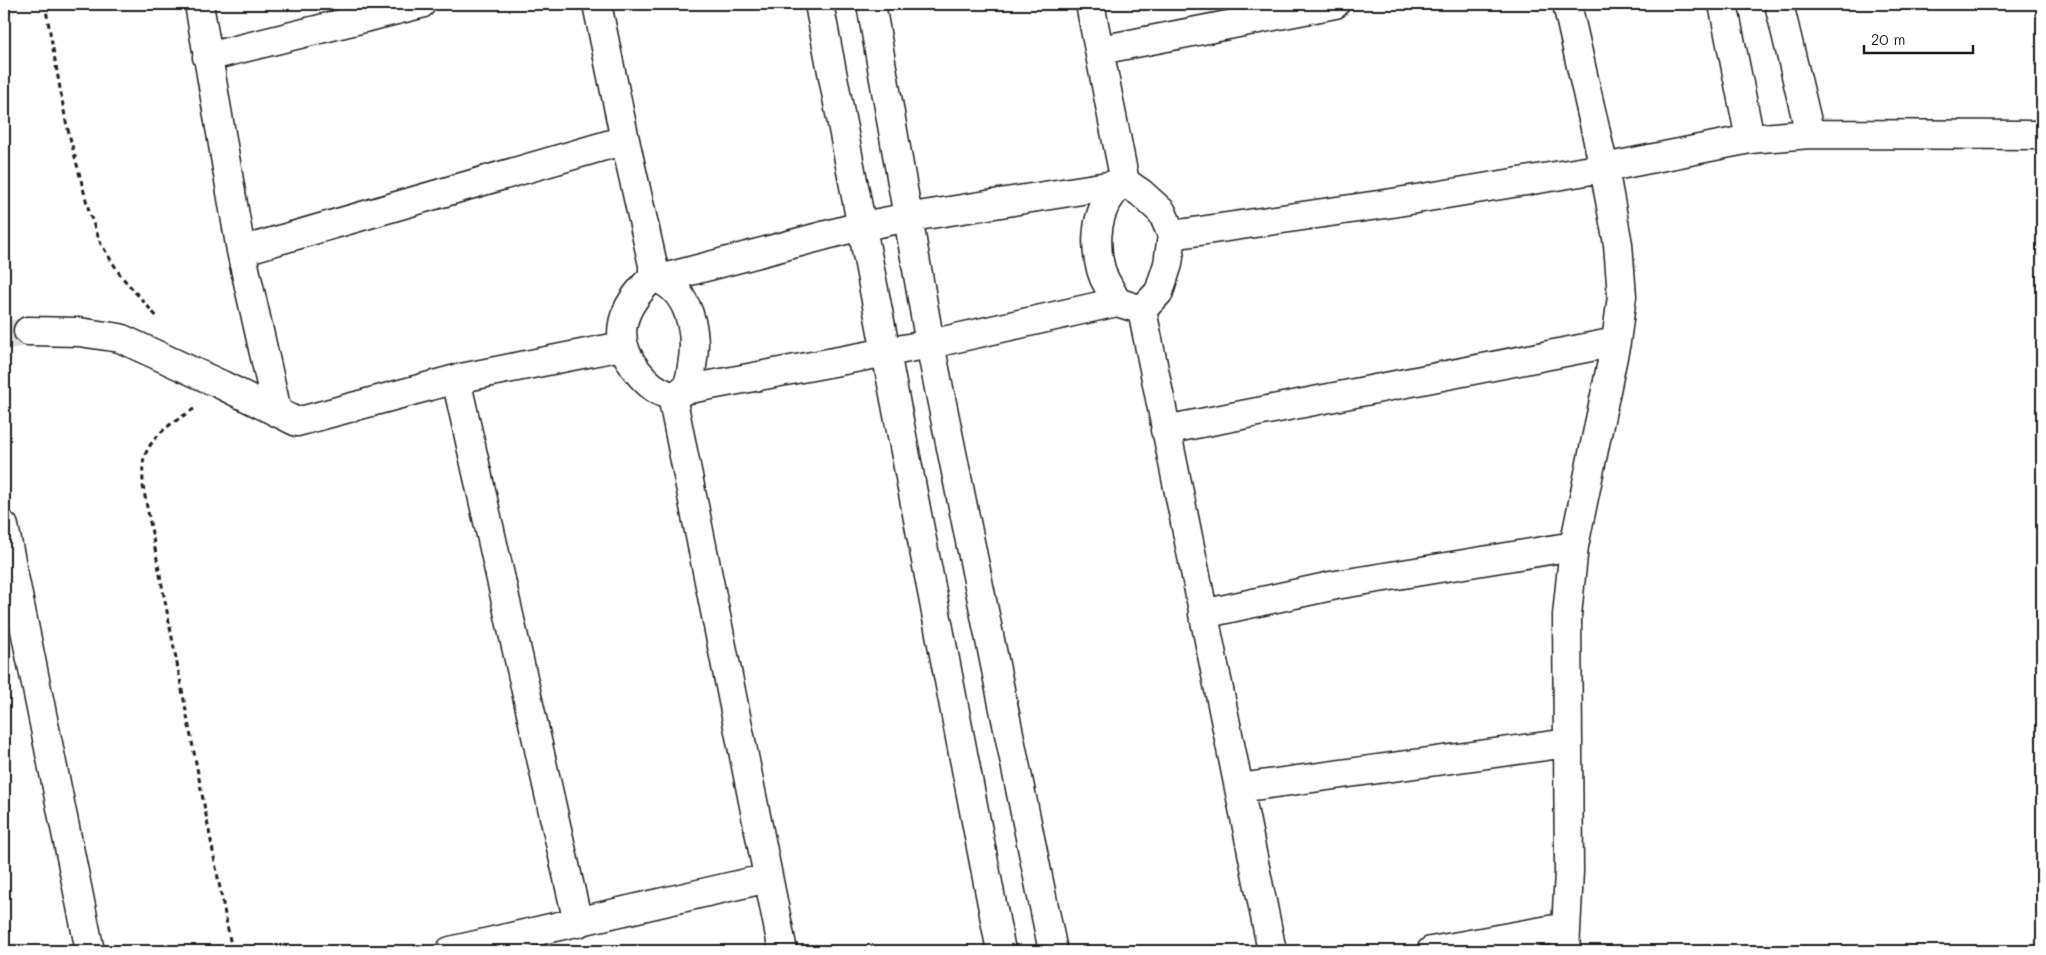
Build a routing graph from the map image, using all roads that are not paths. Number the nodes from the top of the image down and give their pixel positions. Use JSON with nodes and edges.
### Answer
{"nodes":[{"id":1,"x":199,"y":4,"type":"edge"},
{"id":2,"x":421,"y":4,"type":"edge"},
{"id":3,"x":597,"y":4,"type":"edge"},
{"id":4,"x":819,"y":4,"type":"edge"},
{"id":5,"x":871,"y":4,"type":"edge"},
{"id":6,"x":1090,"y":4,"type":"edge"},
{"id":7,"x":1334,"y":4,"type":"edge"},
{"id":8,"x":1567,"y":4,"type":"edge"},
{"id":9,"x":1723,"y":4,"type":"edge"},
{"id":10,"x":1779,"y":4,"type":"edge"},
{"id":11,"x":1100,"y":50,"type":"junction"},
{"id":12,"x":207,"y":57,"type":"junction"},
{"id":13,"x":1810,"y":134,"type":"junction"},
{"id":14,"x":2042,"y":134,"type":"edge"},
{"id":15,"x":1750,"y":139,"type":"junction"},
{"id":16,"x":625,"y":140,"type":"junction"},
{"id":17,"x":1604,"y":168,"type":"junction"},
{"id":18,"x":1123,"y":183,"type":"junction"},
{"id":19,"x":909,"y":217,"type":"junction"},
{"id":20,"x":863,"y":227,"type":"junction"},
{"id":21,"x":1172,"y":235,"type":"junction"},
{"id":22,"x":241,"y":251,"type":"junction"},
{"id":23,"x":657,"y":278,"type":"junction"},
{"id":24,"x":1130,"y":306,"type":"junction"},
{"id":25,"x":28,"y":332,"type":"tunnel mouth"},
{"id":26,"x":1616,"y":342,"type":"junction"},
{"id":27,"x":930,"y":344,"type":"junction"},
{"id":28,"x":622,"y":346,"type":"junction"},
{"id":29,"x":887,"y":352,"type":"junction"},
{"id":30,"x":456,"y":379,"type":"junction"},
{"id":31,"x":678,"y":393,"type":"junction"},
{"id":32,"x":277,"y":411,"type":"junction"},
{"id":33,"x":1165,"y":430,"type":"junction"},
{"id":34,"x":4,"y":526,"type":"edge"},
{"id":35,"x":1574,"y":546,"type":"junction"},
{"id":36,"x":1204,"y":614,"type":"junction"},
{"id":37,"x":1568,"y":743,"type":"junction"},
{"id":38,"x":1239,"y":788,"type":"junction"},
{"id":39,"x":768,"y":878,"type":"junction"},
{"id":40,"x":578,"y":923,"type":"junction"},
{"id":41,"x":1566,"y":939,"type":"edge"},
{"id":42,"x":90,"y":951,"type":"edge"},
{"id":43,"x":450,"y":951,"type":"edge"},
{"id":44,"x":783,"y":951,"type":"edge"},
{"id":45,"x":1001,"y":951,"type":"edge"},
{"id":46,"x":1053,"y":951,"type":"edge"},
{"id":47,"x":1272,"y":951,"type":"edge"},
{"id":48,"x":1432,"y":951,"type":"edge"}],
"edges":[{"from":1,"to":12,"type":"main road"},
{"from":2,"to":12,"type":"main road"},
{"from":3,"to":16,"type":"main road"},
{"from":4,"to":20,"type":"main road"},
{"from":5,"to":19,"type":"main road"},
{"from":6,"to":11,"type":"main road"},
{"from":7,"to":11,"type":"main road"},
{"from":8,"to":17,"type":"main road"},
{"from":9,"to":15,"type":"main road"},
{"from":10,"to":13,"type":"main road"},
{"from":11,"to":18,"type":"main road"},
{"from":12,"to":22,"type":"main road"},
{"from":13,"to":14,"type":"main road"},
{"from":13,"to":15,"type":"main road"},
{"from":15,"to":17,"type":"main road"},
{"from":16,"to":22,"type":"main road"},
{"from":16,"to":23,"type":"main road"},
{"from":17,"to":21,"type":"main road"},
{"from":17,"to":26,"type":"main road"},
{"from":18,"to":19,"type":"main road"},
{"from":18,"to":21,"type":"main road"},
{"from":18,"to":24,"type":"main road"},
{"from":19,"to":20,"type":"main road"},
{"from":19,"to":27,"type":"main road"},
{"from":20,"to":23,"type":"main road"},
{"from":20,"to":29,"type":"main road"},
{"from":21,"to":24,"type":"main road"},
{"from":22,"to":32,"type":"main road"},
{"from":23,"to":28,"type":"main road"},
{"from":23,"to":31,"type":"main road"},
{"from":24,"to":27,"type":"main road"},
{"from":24,"to":33,"type":"main road"},
{"from":25,"to":32,"type":"main road"},
{"from":26,"to":33,"type":"main road"},
{"from":26,"to":35,"type":"main road"},
{"from":27,"to":29,"type":"main road"},
{"from":27,"to":46,"type":"main road"},
{"from":28,"to":30,"type":"main road"},
{"from":28,"to":31,"type":"main road"},
{"from":29,"to":31,"type":"main road"},
{"from":29,"to":45,"type":"main road"},
{"from":30,"to":32,"type":"main road"},
{"from":30,"to":40,"type":"main road"},
{"from":31,"to":39,"type":"main road"},
{"from":33,"to":36,"type":"main road"},
{"from":34,"to":42,"type":"main road"},
{"from":35,"to":36,"type":"main road"},
{"from":35,"to":37,"type":"main road"},
{"from":36,"to":38,"type":"main road"},
{"from":37,"to":38,"type":"main road"},
{"from":37,"to":41,"type":"main road"},
{"from":38,"to":47,"type":"main road"},
{"from":39,"to":40,"type":"main road"},
{"from":39,"to":44,"type":"main road"},
{"from":40,"to":43,"type":"main road"},
{"from":41,"to":48,"type":"main road"}]}
